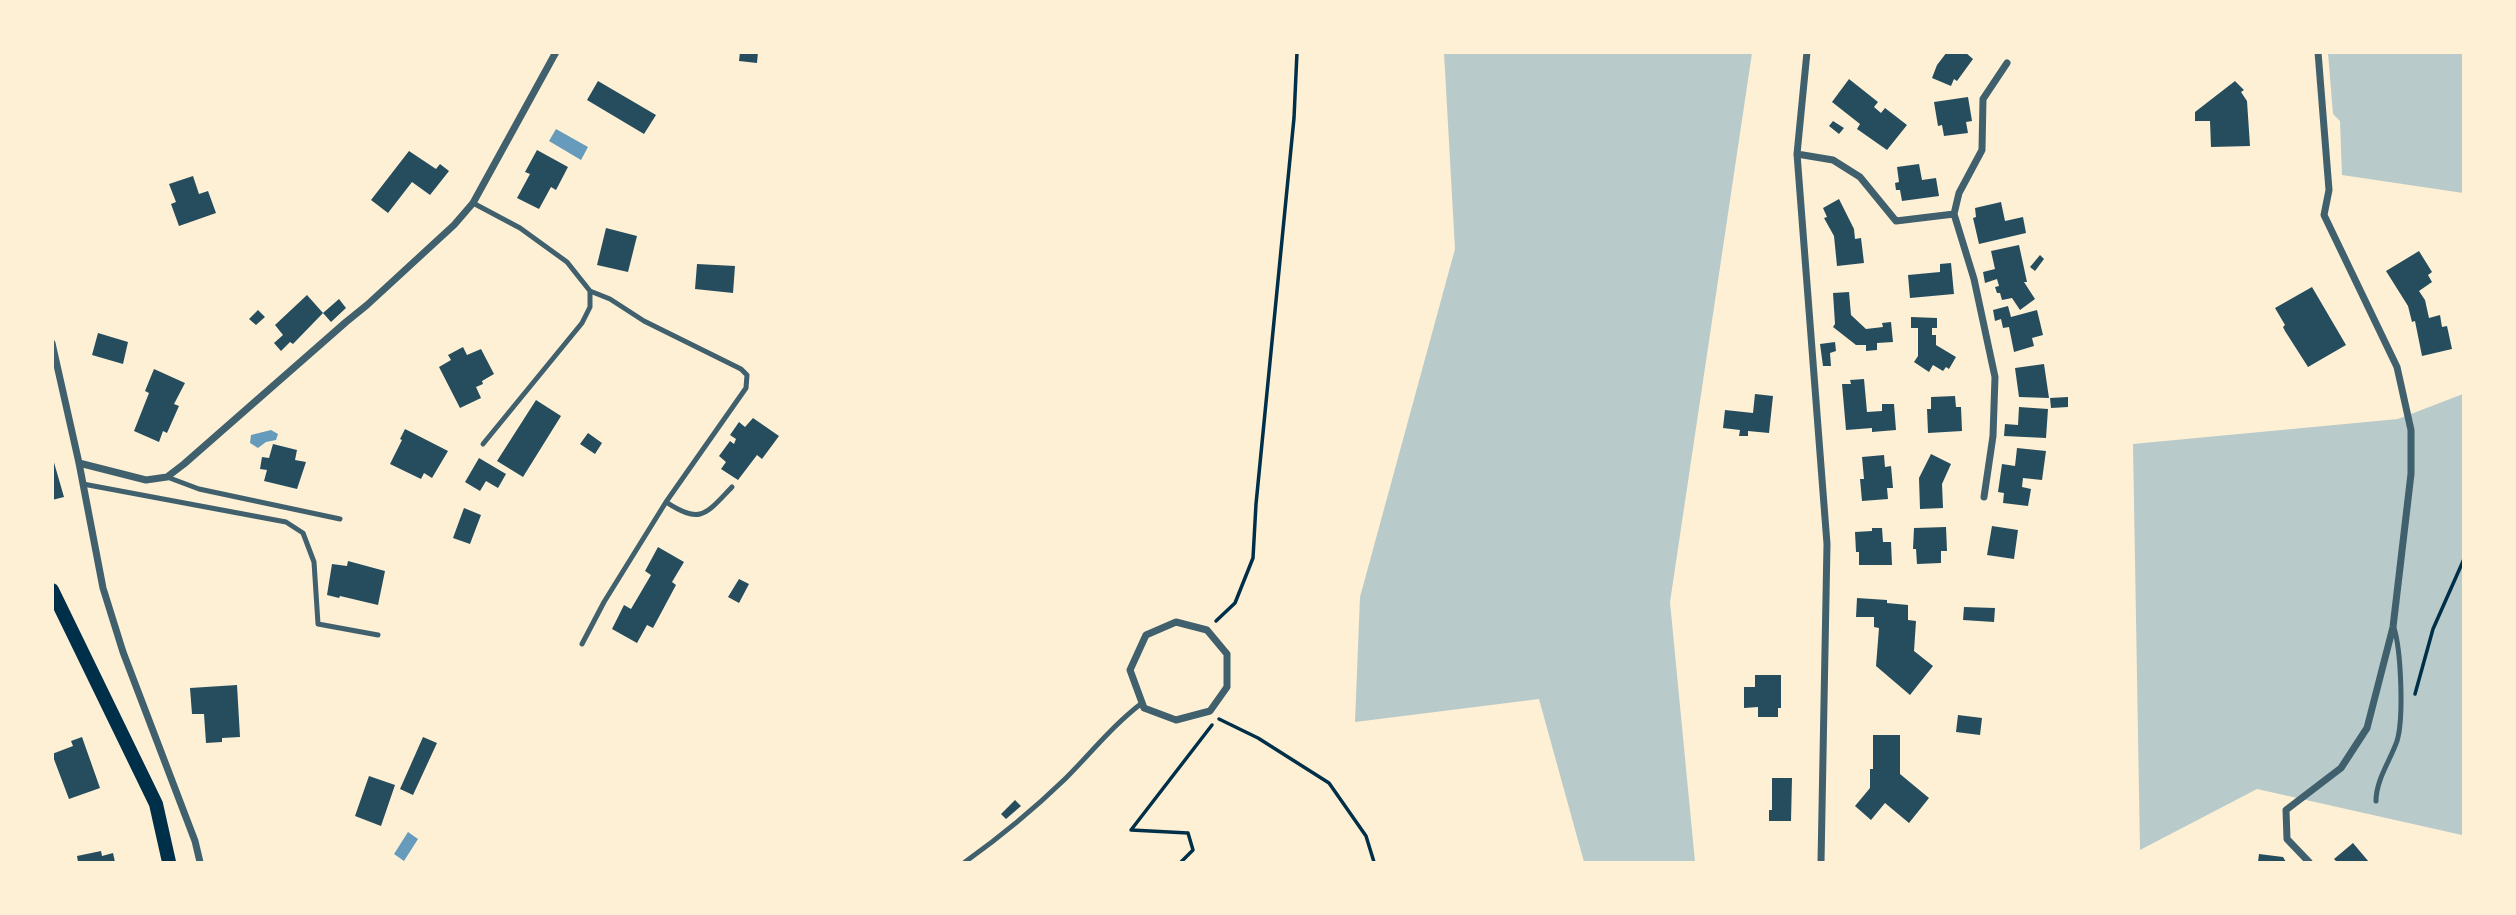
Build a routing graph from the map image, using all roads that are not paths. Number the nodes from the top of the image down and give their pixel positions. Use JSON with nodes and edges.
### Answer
{"nodes":[{"id":1,"x":556,"y":52,"type":"edge"},
{"id":2,"x":1807,"y":52,"type":"edge"},
{"id":3,"x":2318,"y":52,"type":"edge"},
{"id":4,"x":2007,"y":63,"type":"dead end"},
{"id":5,"x":1797,"y":154,"type":"junction"},
{"id":6,"x":473,"y":204,"type":"junction"},
{"id":7,"x":1954,"y":214,"type":"junction"},
{"id":8,"x":590,"y":291,"type":"junction"},
{"id":9,"x":52,"y":343,"type":"edge"},
{"id":10,"x":482,"y":444,"type":"dead end"},
{"id":11,"x":79,"y":463,"type":"junction"},
{"id":12,"x":167,"y":477,"type":"junction"},
{"id":13,"x":83,"y":484,"type":"junction"},
{"id":14,"x":732,"y":487,"type":"dead end"},
{"id":15,"x":1984,"y":497,"type":"dead end"},
{"id":16,"x":666,"y":502,"type":"junction"},
{"id":17,"x":340,"y":519,"type":"dead end"},
{"id":18,"x":52,"y":590,"type":"edge"},
{"id":19,"x":2393,"y":627,"type":"junction"},
{"id":20,"x":378,"y":635,"type":"dead end"},
{"id":21,"x":582,"y":644,"type":"dead end"},
{"id":22,"x":1142,"y":703,"type":"junction"},
{"id":23,"x":2376,"y":801,"type":"dead end"},
{"id":24,"x":169,"y":863,"type":"edge"},
{"id":25,"x":200,"y":863,"type":"edge"},
{"id":26,"x":965,"y":863,"type":"edge"},
{"id":27,"x":1821,"y":863,"type":"edge"},
{"id":28,"x":2309,"y":863,"type":"edge"}],
"edges":[{"from":1,"to":6,"type":"street"},
{"from":2,"to":5,"type":"street"},
{"from":3,"to":19,"type":"street"},
{"from":4,"to":7,"type":"street"},
{"from":5,"to":7,"type":"street"},
{"from":5,"to":27,"type":"street"},
{"from":6,"to":8,"type":"lane"},
{"from":6,"to":12,"type":"street"},
{"from":7,"to":15,"type":"street"},
{"from":8,"to":10,"type":"lane"},
{"from":8,"to":16,"type":"lane"},
{"from":9,"to":11,"type":"street"},
{"from":11,"to":12,"type":"street"},
{"from":11,"to":13,"type":"street"},
{"from":12,"to":17,"type":"lane"},
{"from":13,"to":20,"type":"lane"},
{"from":13,"to":25,"type":"street"},
{"from":14,"to":16,"type":"lane"},
{"from":16,"to":21,"type":"lane"},
{"from":18,"to":24,"type":"main road"},
{"from":19,"to":23,"type":"lane"},
{"from":19,"to":28,"type":"street"},
{"from":22,"to":22,"type":"street"},
{"from":22,"to":26,"type":"lane"}]}
